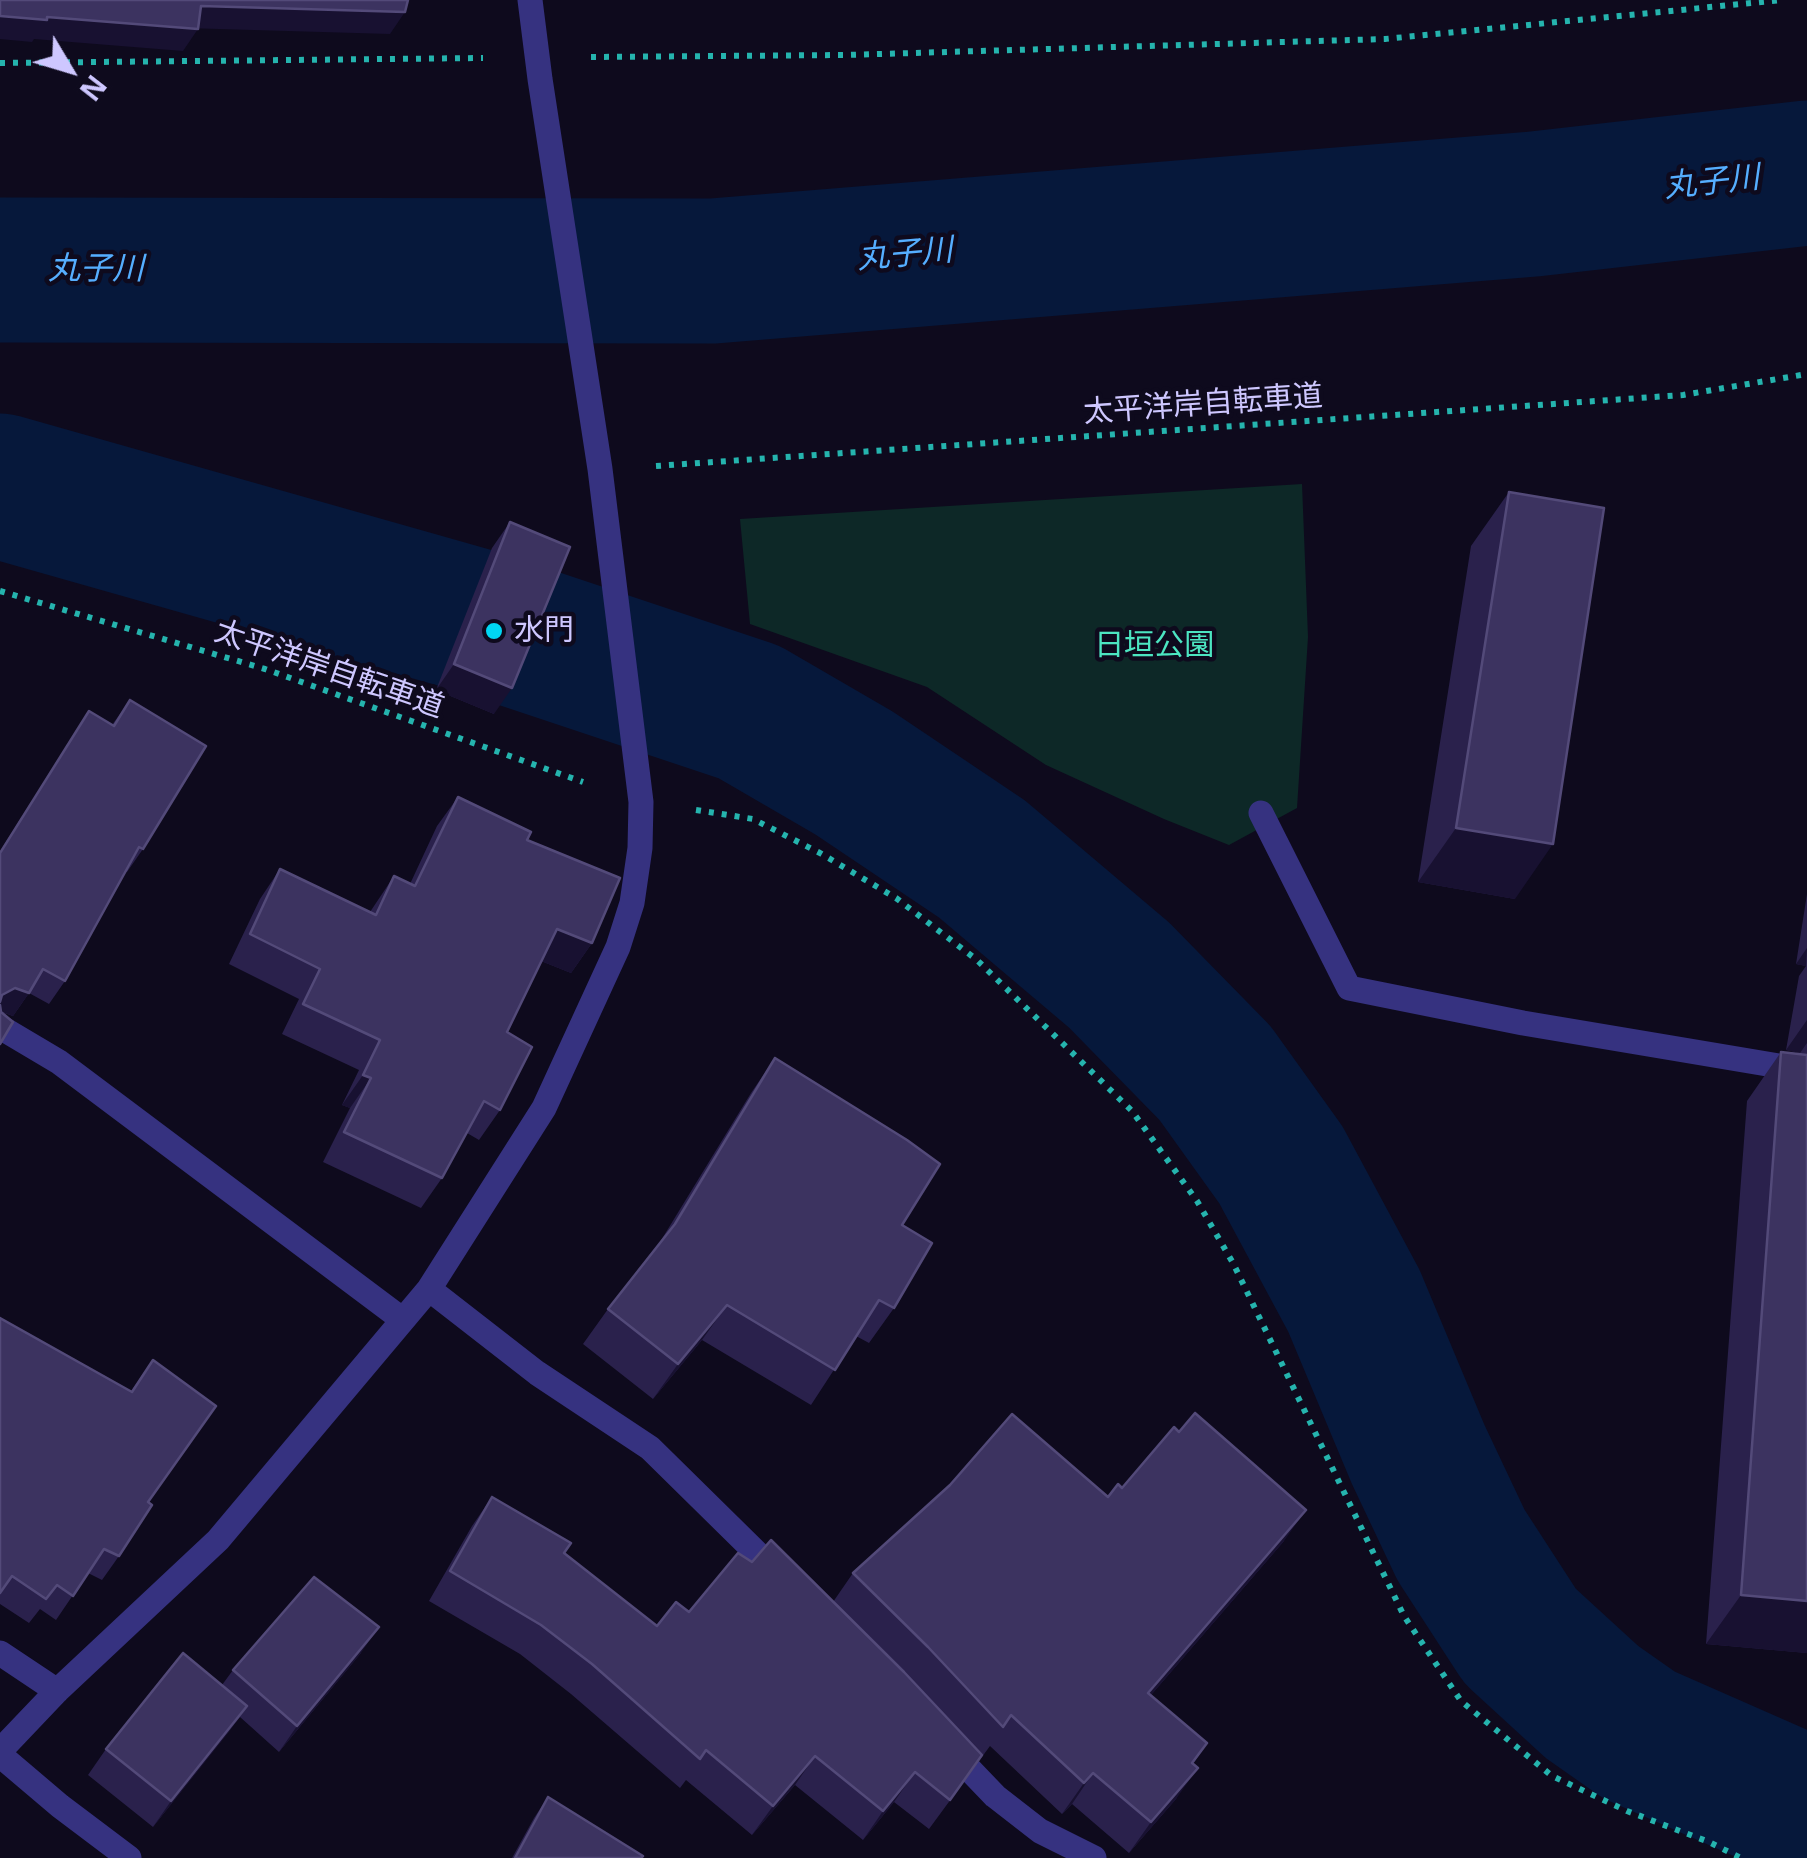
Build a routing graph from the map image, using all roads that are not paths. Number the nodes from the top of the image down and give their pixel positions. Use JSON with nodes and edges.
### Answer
{"nodes":[{"id":1,"x":530,"y":0,"type":"edge"},
{"id":2,"x":1261,"y":813,"type":"dead end"},
{"id":3,"x":0,"y":1027,"type":"edge"},
{"id":4,"x":1807,"y":1069,"type":"edge"},
{"id":5,"x":428,"y":1289,"type":"junction"},
{"id":6,"x":403,"y":1320,"type":"junction"},
{"id":7,"x":800,"y":1596,"type":"edge"},
{"id":8,"x":0,"y":1653,"type":"edge"},
{"id":9,"x":57,"y":1691,"type":"junction"},
{"id":10,"x":932,"y":1730,"type":"edge"},
{"id":11,"x":0,"y":1753,"type":"edge"},
{"id":12,"x":128,"y":1858,"type":"edge"},
{"id":13,"x":1094,"y":1858,"type":"edge"}],
"edges":[{"from":1,"to":5,"type":"street"},
{"from":2,"to":4,"type":"street"},
{"from":3,"to":6,"type":"street"},
{"from":5,"to":6,"type":"street"},
{"from":5,"to":7,"type":"street"},
{"from":6,"to":9,"type":"street"},
{"from":8,"to":9,"type":"street"},
{"from":9,"to":11,"type":"street"},
{"from":10,"to":13,"type":"street"},
{"from":11,"to":12,"type":"street"}]}
